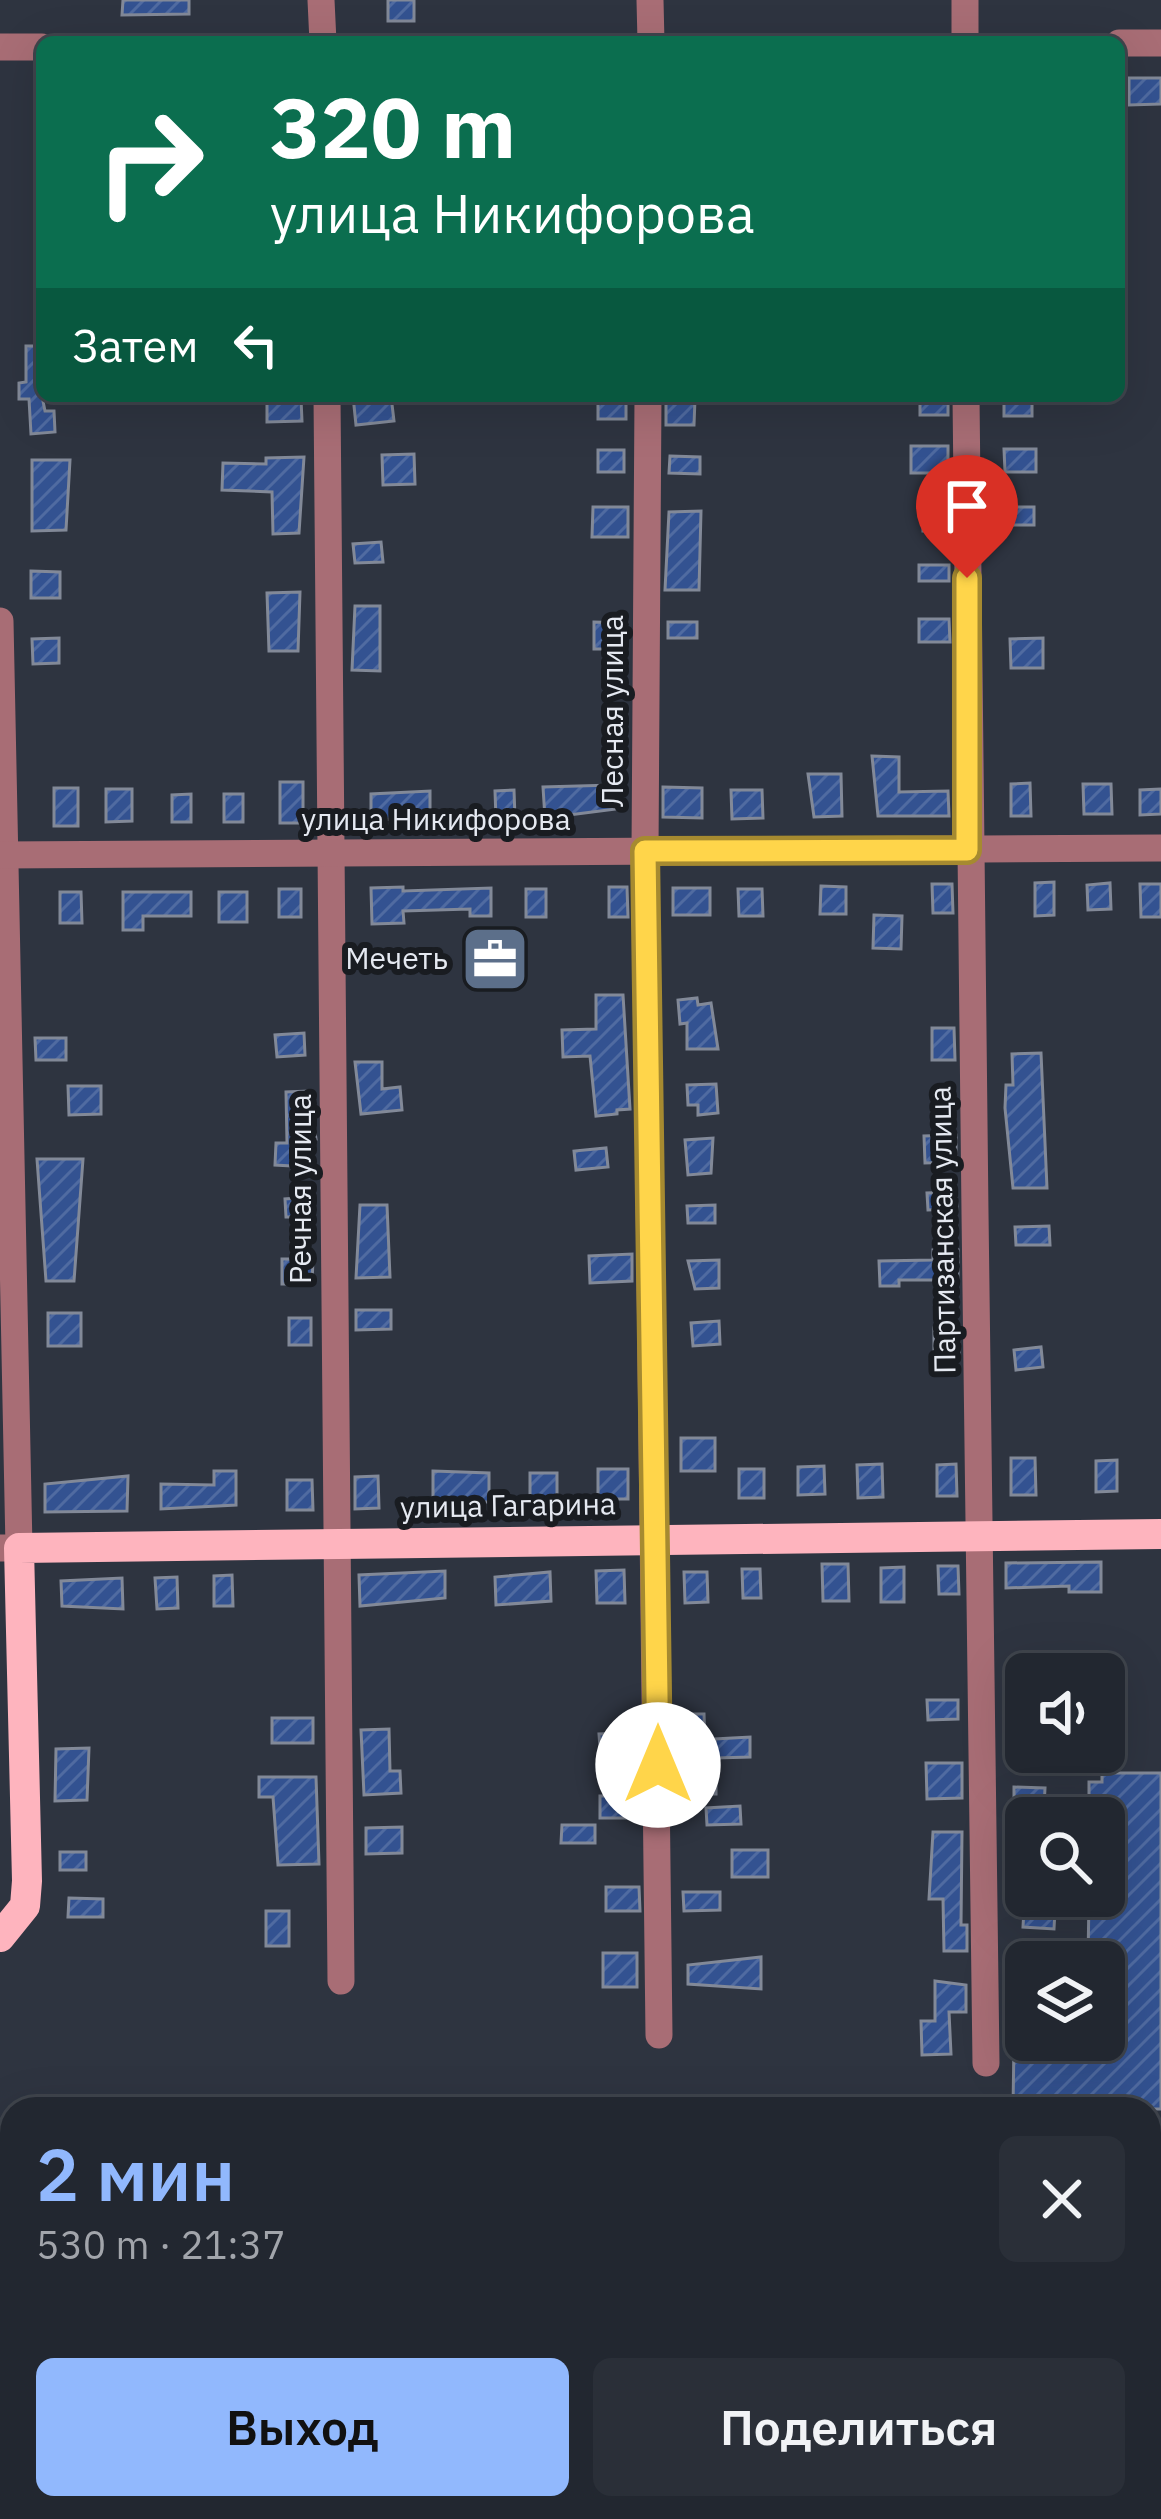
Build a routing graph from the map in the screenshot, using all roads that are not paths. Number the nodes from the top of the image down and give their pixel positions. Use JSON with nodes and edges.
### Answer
{"nodes":[{"id":1,"x":321,"y":0,"type":"edge"},
{"id":2,"x":650,"y":0,"type":"edge"},
{"id":3,"x":965,"y":0,"type":"edge"},
{"id":4,"x":323,"y":36,"type":"edge"},
{"id":5,"x":651,"y":36,"type":"edge"},
{"id":6,"x":965,"y":36,"type":"edge"},
{"id":7,"x":1125,"y":43,"type":"edge"},
{"id":8,"x":1161,"y":43,"type":"edge"},
{"id":9,"x":0,"y":47,"type":"edge"},
{"id":10,"x":36,"y":47,"type":"edge"},
{"id":11,"x":327,"y":402,"type":"edge"},
{"id":12,"x":648,"y":402,"type":"edge"},
{"id":13,"x":966,"y":402,"type":"edge"},
{"id":14,"x":0,"y":621,"type":"edge"},
{"id":15,"x":1161,"y":848,"type":"edge"},
{"id":16,"x":967,"y":850,"type":"junction"},
{"id":17,"x":645,"y":851,"type":"junction"},
{"id":18,"x":332,"y":854,"type":"junction"},
{"id":19,"x":4,"y":855,"type":"edge"},
{"id":20,"x":1161,"y":1534,"type":"edge"},
{"id":21,"x":982,"y":1536,"type":"junction"},
{"id":22,"x":657,"y":1540,"type":"junction"},
{"id":23,"x":336,"y":1544,"type":"junction"},
{"id":24,"x":9,"y":1548,"type":"edge"},
{"id":25,"x":0,"y":1936,"type":"edge"},
{"id":26,"x":341,"y":1981,"type":"dead end"},
{"id":27,"x":659,"y":2035,"type":"dead end"},
{"id":28,"x":986,"y":2063,"type":"dead end"}],
"edges":[{"from":1,"to":4,"type":"street"},
{"from":2,"to":5,"type":"street"},
{"from":3,"to":6,"type":"street"},
{"from":7,"to":8,"type":"street"},
{"from":9,"to":10,"type":"street"},
{"from":11,"to":18,"type":"street","name":"Речная улица"},
{"from":12,"to":17,"type":"street","name":"Лесная улица"},
{"from":13,"to":16,"type":"street","name":"Партизанская улица"},
{"from":14,"to":19,"type":"street"},
{"from":15,"to":16,"type":"street","name":"улица Никифорова"},
{"from":16,"to":17,"type":"street","name":"улица Никифорова"},
{"from":16,"to":21,"type":"street","name":"Партизанская улица"},
{"from":17,"to":18,"type":"street","name":"улица Никифорова"},
{"from":17,"to":22,"type":"street","name":"Лесная улица"},
{"from":18,"to":19,"type":"street","name":"улица Никифорова"},
{"from":18,"to":23,"type":"street","name":"Речная улица"},
{"from":19,"to":24,"type":"street"},
{"from":20,"to":21,"type":"main road","name":"улица Гагарина"},
{"from":21,"to":22,"type":"main road","name":"улица Гагарина"},
{"from":21,"to":28,"type":"street","name":"Партизанская улица"},
{"from":22,"to":23,"type":"main road","name":"улица Гагарина"},
{"from":22,"to":27,"type":"street","name":"Лесная улица"},
{"from":23,"to":24,"type":"main road","name":"улица Гагарина"},
{"from":23,"to":26,"type":"street","name":"Речная улица"},
{"from":24,"to":25,"type":"main road"}]}
